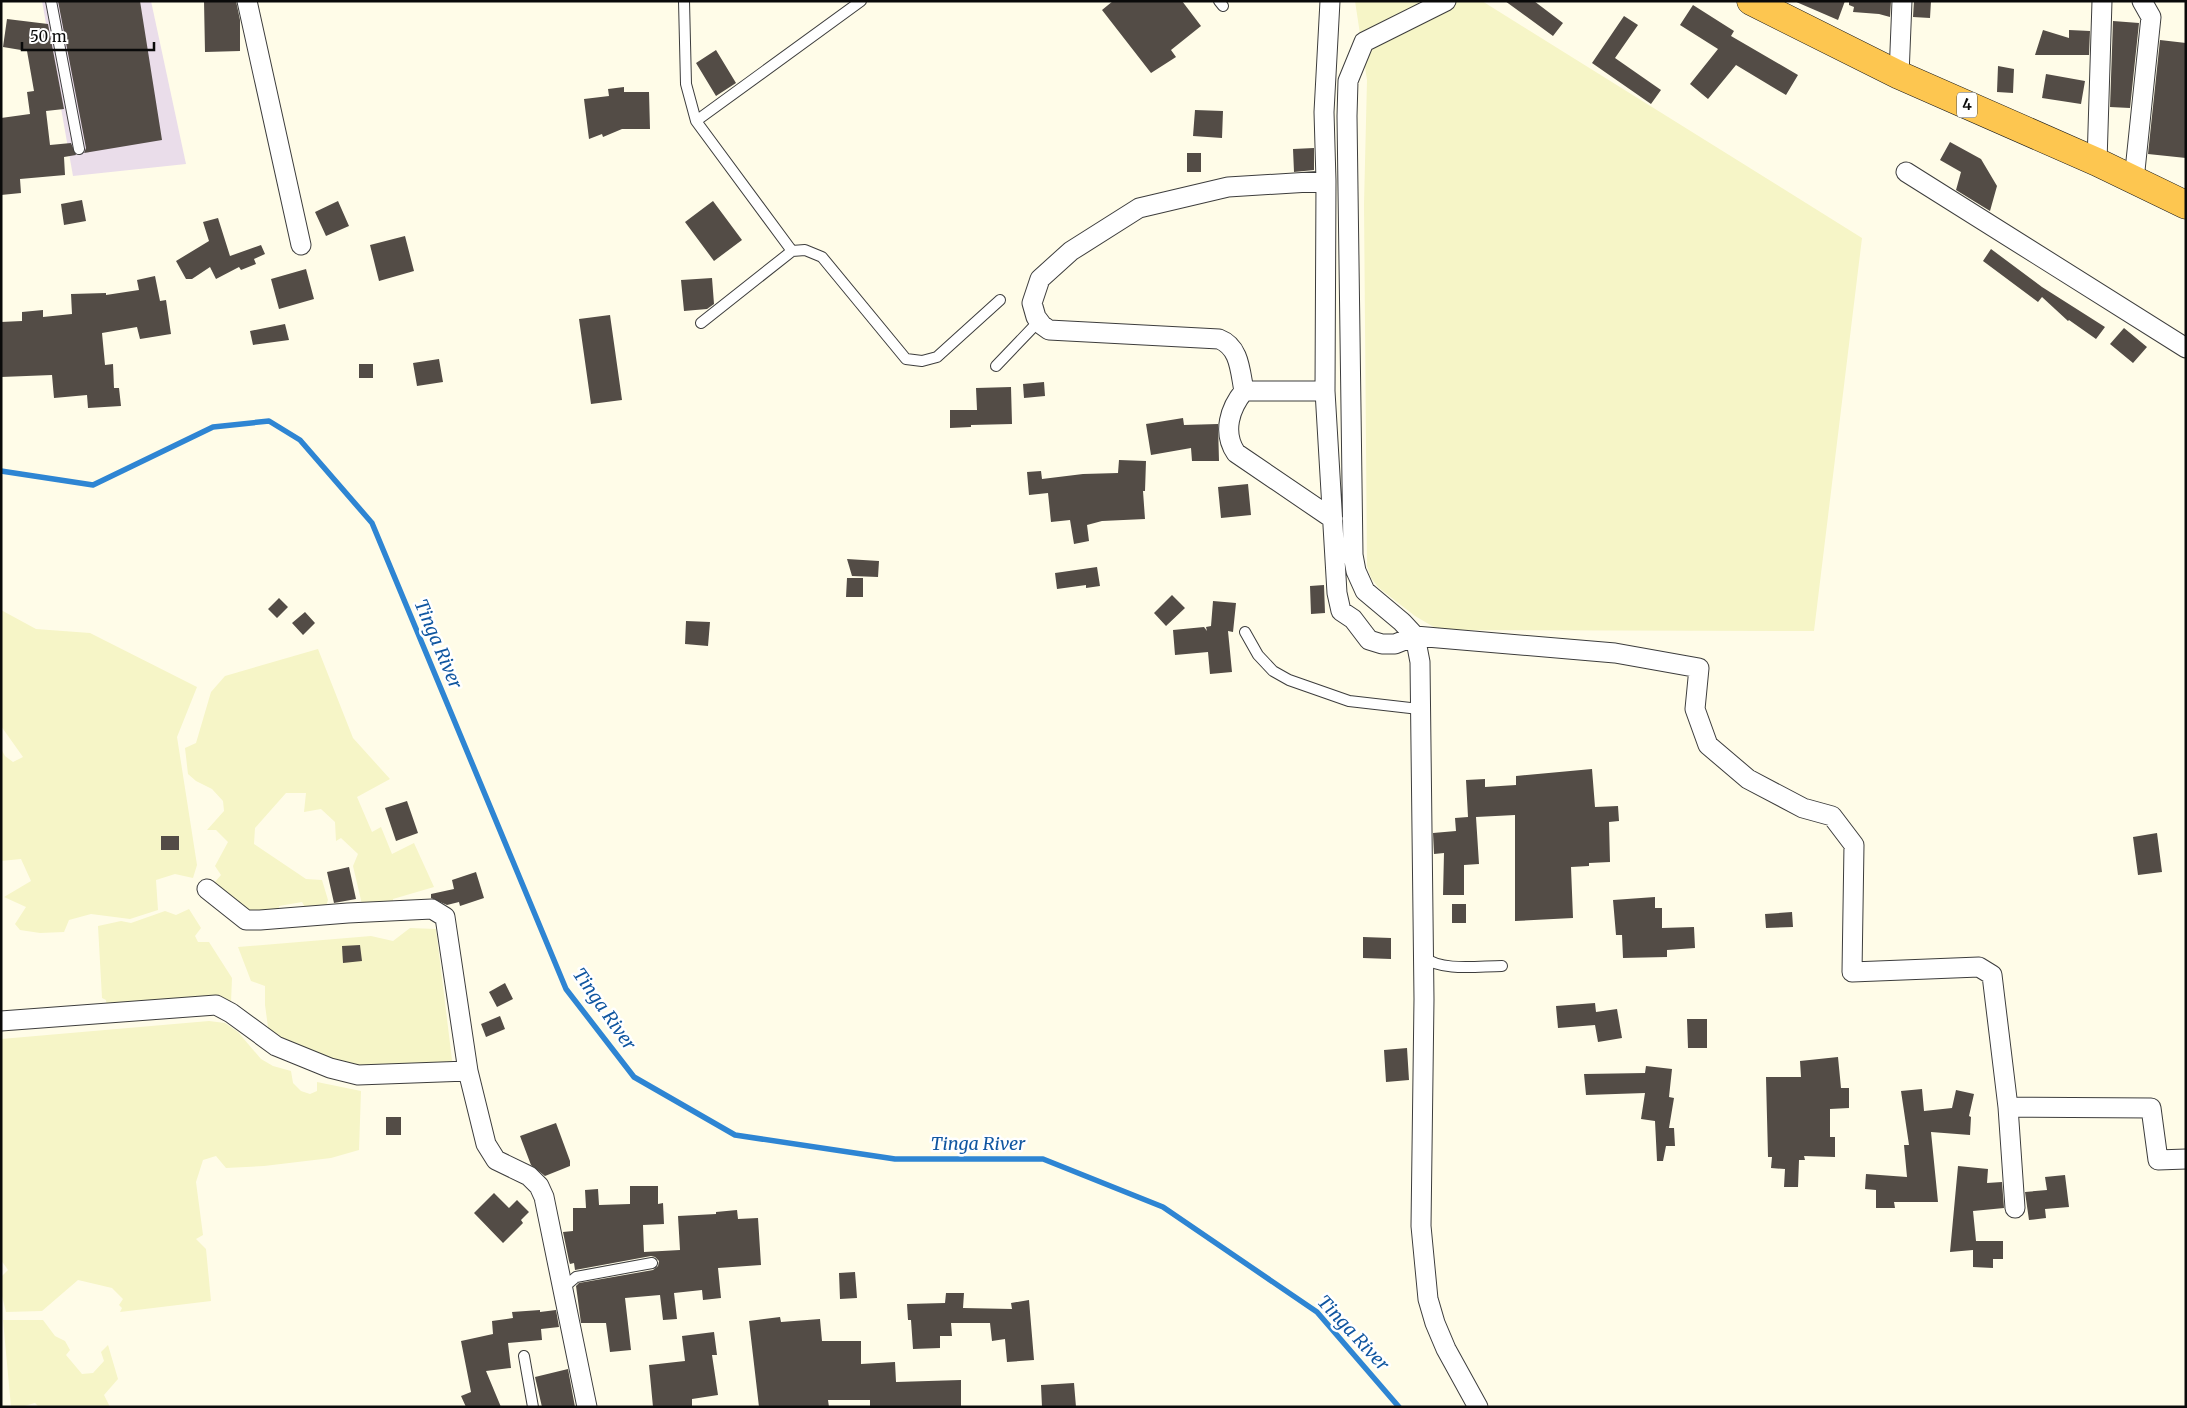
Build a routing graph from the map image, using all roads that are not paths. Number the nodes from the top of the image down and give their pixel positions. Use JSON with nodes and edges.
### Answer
{"nodes":[{"id":1,"x":51,"y":1,"type":"edge"},
{"id":2,"x":247,"y":1,"type":"edge"},
{"id":3,"x":684,"y":1,"type":"edge"},
{"id":4,"x":861,"y":1,"type":"edge"},
{"id":5,"x":1330,"y":1,"type":"edge"},
{"id":6,"x":1446,"y":1,"type":"edge"},
{"id":7,"x":1751,"y":1,"type":"edge"},
{"id":8,"x":1902,"y":1,"type":"edge"},
{"id":9,"x":2102,"y":1,"type":"edge"},
{"id":10,"x":2142,"y":1,"type":"edge"},
{"id":11,"x":1899,"y":75,"type":"junction"},
{"id":12,"x":696,"y":121,"type":"junction"},
{"id":13,"x":79,"y":149,"type":"dead end"},
{"id":14,"x":2097,"y":162,"type":"junction"},
{"id":15,"x":1906,"y":172,"type":"dead end"},
{"id":16,"x":2134,"y":180,"type":"junction"},
{"id":17,"x":1326,"y":181,"type":"junction"},
{"id":18,"x":2186,"y":205,"type":"edge"},
{"id":19,"x":301,"y":245,"type":"dead end"},
{"id":20,"x":792,"y":251,"type":"junction"},
{"id":21,"x":1000,"y":300,"type":"dead end"},
{"id":22,"x":1039,"y":321,"type":"junction"},
{"id":23,"x":701,"y":323,"type":"dead end"},
{"id":24,"x":2186,"y":348,"type":"edge"},
{"id":25,"x":996,"y":366,"type":"dead end"},
{"id":26,"x":1244,"y":391,"type":"junction"},
{"id":27,"x":1325,"y":391,"type":"junction"},
{"id":28,"x":1333,"y":519,"type":"junction"},
{"id":29,"x":1246,"y":632,"type":"dead end"},
{"id":30,"x":1415,"y":636,"type":"junction"},
{"id":31,"x":1420,"y":709,"type":"junction"},
{"id":32,"x":207,"y":889,"type":"dead end"},
{"id":33,"x":1423,"y":956,"type":"junction"},
{"id":34,"x":1502,"y":966,"type":"dead end"},
{"id":35,"x":1,"y":1022,"type":"edge"},
{"id":36,"x":468,"y":1071,"type":"junction"},
{"id":37,"x":2008,"y":1107,"type":"junction"},
{"id":38,"x":2186,"y":1159,"type":"edge"},
{"id":39,"x":2015,"y":1208,"type":"dead end"},
{"id":40,"x":652,"y":1263,"type":"dead end"},
{"id":41,"x":562,"y":1289,"type":"junction"},
{"id":42,"x":524,"y":1356,"type":"dead end"},
{"id":43,"x":533,"y":1407,"type":"edge"},
{"id":44,"x":587,"y":1407,"type":"edge"},
{"id":45,"x":1478,"y":1407,"type":"edge"}],
"edges":[{"from":1,"to":13,"type":"lane"},
{"from":2,"to":19,"type":"street"},
{"from":3,"to":12,"type":"lane"},
{"from":4,"to":12,"type":"lane"},
{"from":5,"to":17,"type":"street"},
{"from":6,"to":30,"type":"street"},
{"from":7,"to":11,"type":"highway","number":"4"},
{"from":8,"to":11,"type":"street"},
{"from":9,"to":14,"type":"street"},
{"from":10,"to":16,"type":"street"},
{"from":11,"to":14,"type":"highway","number":"4"},
{"from":12,"to":20,"type":"lane"},
{"from":14,"to":16,"type":"highway","number":"4"},
{"from":15,"to":24,"type":"street"},
{"from":16,"to":18,"type":"highway","number":"4"},
{"from":17,"to":22,"type":"street"},
{"from":17,"to":27,"type":"street"},
{"from":20,"to":21,"type":"lane"},
{"from":20,"to":23,"type":"lane"},
{"from":22,"to":25,"type":"lane"},
{"from":22,"to":26,"type":"street"},
{"from":26,"to":27,"type":"street"},
{"from":26,"to":28,"type":"street"},
{"from":27,"to":28,"type":"street"},
{"from":28,"to":30,"type":"street"},
{"from":29,"to":31,"type":"lane"},
{"from":30,"to":31,"type":"street"},
{"from":30,"to":37,"type":"street"},
{"from":31,"to":33,"type":"street"},
{"from":32,"to":36,"type":"street"},
{"from":33,"to":34,"type":"lane"},
{"from":33,"to":45,"type":"street"},
{"from":35,"to":36,"type":"street"},
{"from":36,"to":41,"type":"street"},
{"from":37,"to":38,"type":"street"},
{"from":37,"to":39,"type":"street"},
{"from":40,"to":41,"type":"lane"},
{"from":41,"to":44,"type":"street"},
{"from":42,"to":43,"type":"lane"}]}
